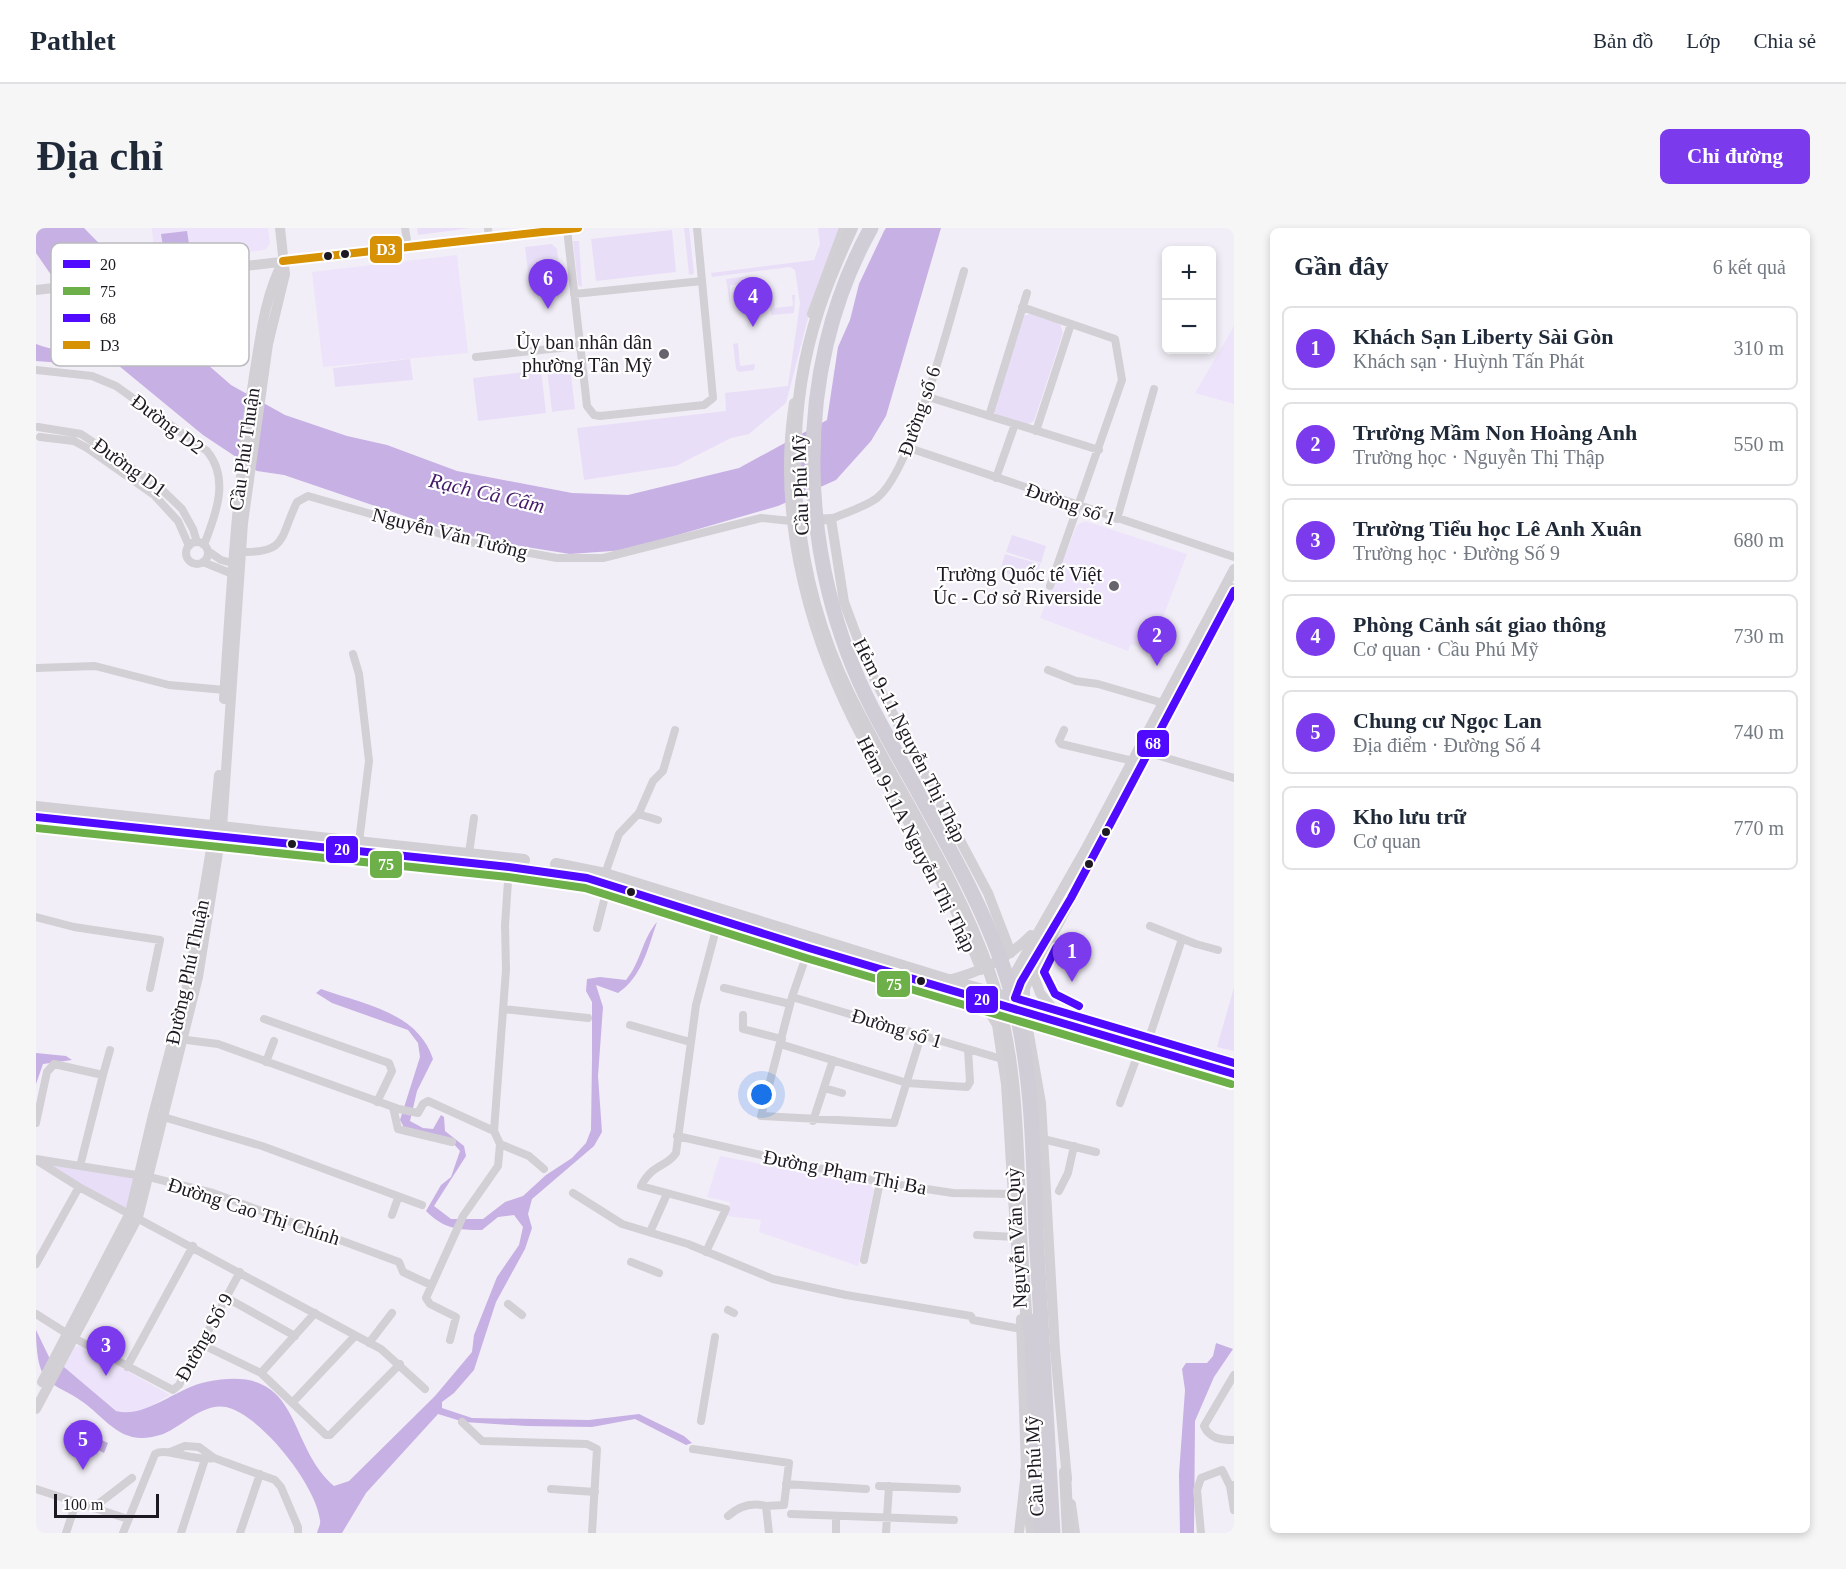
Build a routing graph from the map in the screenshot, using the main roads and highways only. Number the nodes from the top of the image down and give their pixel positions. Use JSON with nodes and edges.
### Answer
{"nodes":[{"id":1,"x":852,"y":228,"type":"edge"},
{"id":2,"x":861,"y":228,"type":"edge"},
{"id":3,"x":873,"y":228,"type":"edge"},
{"id":4,"x":36,"y":807,"type":"edge"},
{"id":5,"x":36,"y":817,"type":"edge"},
{"id":6,"x":218,"y":833,"type":"junction"},
{"id":7,"x":360,"y":847,"type":"junction"},
{"id":8,"x":504,"y":863,"type":"junction"},
{"id":9,"x":701,"y":908,"type":"junction"},
{"id":10,"x":811,"y":943,"type":"junction"},
{"id":11,"x":947,"y":984,"type":"junction"},
{"id":12,"x":1002,"y":1001,"type":"junction"},
{"id":13,"x":1145,"y":1042,"type":"junction"},
{"id":14,"x":1234,"y":1063,"type":"edge"},
{"id":15,"x":1234,"y":1074,"type":"edge"},
{"id":16,"x":1026,"y":1471,"type":"road end"},
{"id":17,"x":1065,"y":1472,"type":"road end"},
{"id":18,"x":1031,"y":1515,"type":"joint"},
{"id":19,"x":1067,"y":1515,"type":"joint"},
{"id":20,"x":1032,"y":1533,"type":"edge"},
{"id":21,"x":1038,"y":1533,"type":"edge"},
{"id":22,"x":1042,"y":1533,"type":"edge"},
{"id":23,"x":1054,"y":1533,"type":"edge"},
{"id":24,"x":1068,"y":1533,"type":"edge"}],
"edges":[{"from":1,"to":21,"type":"main road","name":"Cầu Phú Mỹ"},
{"from":2,"to":22,"type":"highway","name":"Cầu Phú Mỹ"},
{"from":3,"to":23,"type":"highway","name":"Cầu Phú Mỹ"},
{"from":4,"to":6,"type":"main road"},
{"from":5,"to":6,"type":"main road"},
{"from":6,"to":7,"type":"main road"},
{"from":7,"to":8,"type":"main road"},
{"from":7,"to":8,"type":"main road"},
{"from":8,"to":9,"type":"main road"},
{"from":9,"to":10,"type":"main road"},
{"from":9,"to":10,"type":"main road"},
{"from":10,"to":11,"type":"main road"},
{"from":11,"to":12,"type":"main road"},
{"from":11,"to":12,"type":"main road"},
{"from":12,"to":13,"type":"main road"},
{"from":13,"to":14,"type":"main road"},
{"from":13,"to":15,"type":"main road"},
{"from":16,"to":18,"type":"main road","name":"Nguyễn Văn Quỳ"},
{"from":17,"to":19,"type":"main road","name":"Nguyễn Văn Quỳ"},
{"from":18,"to":20,"type":"main road","name":"Cầu Phú Mỹ"},
{"from":19,"to":24,"type":"main road","name":"Cầu Phú Mỹ"}]}
